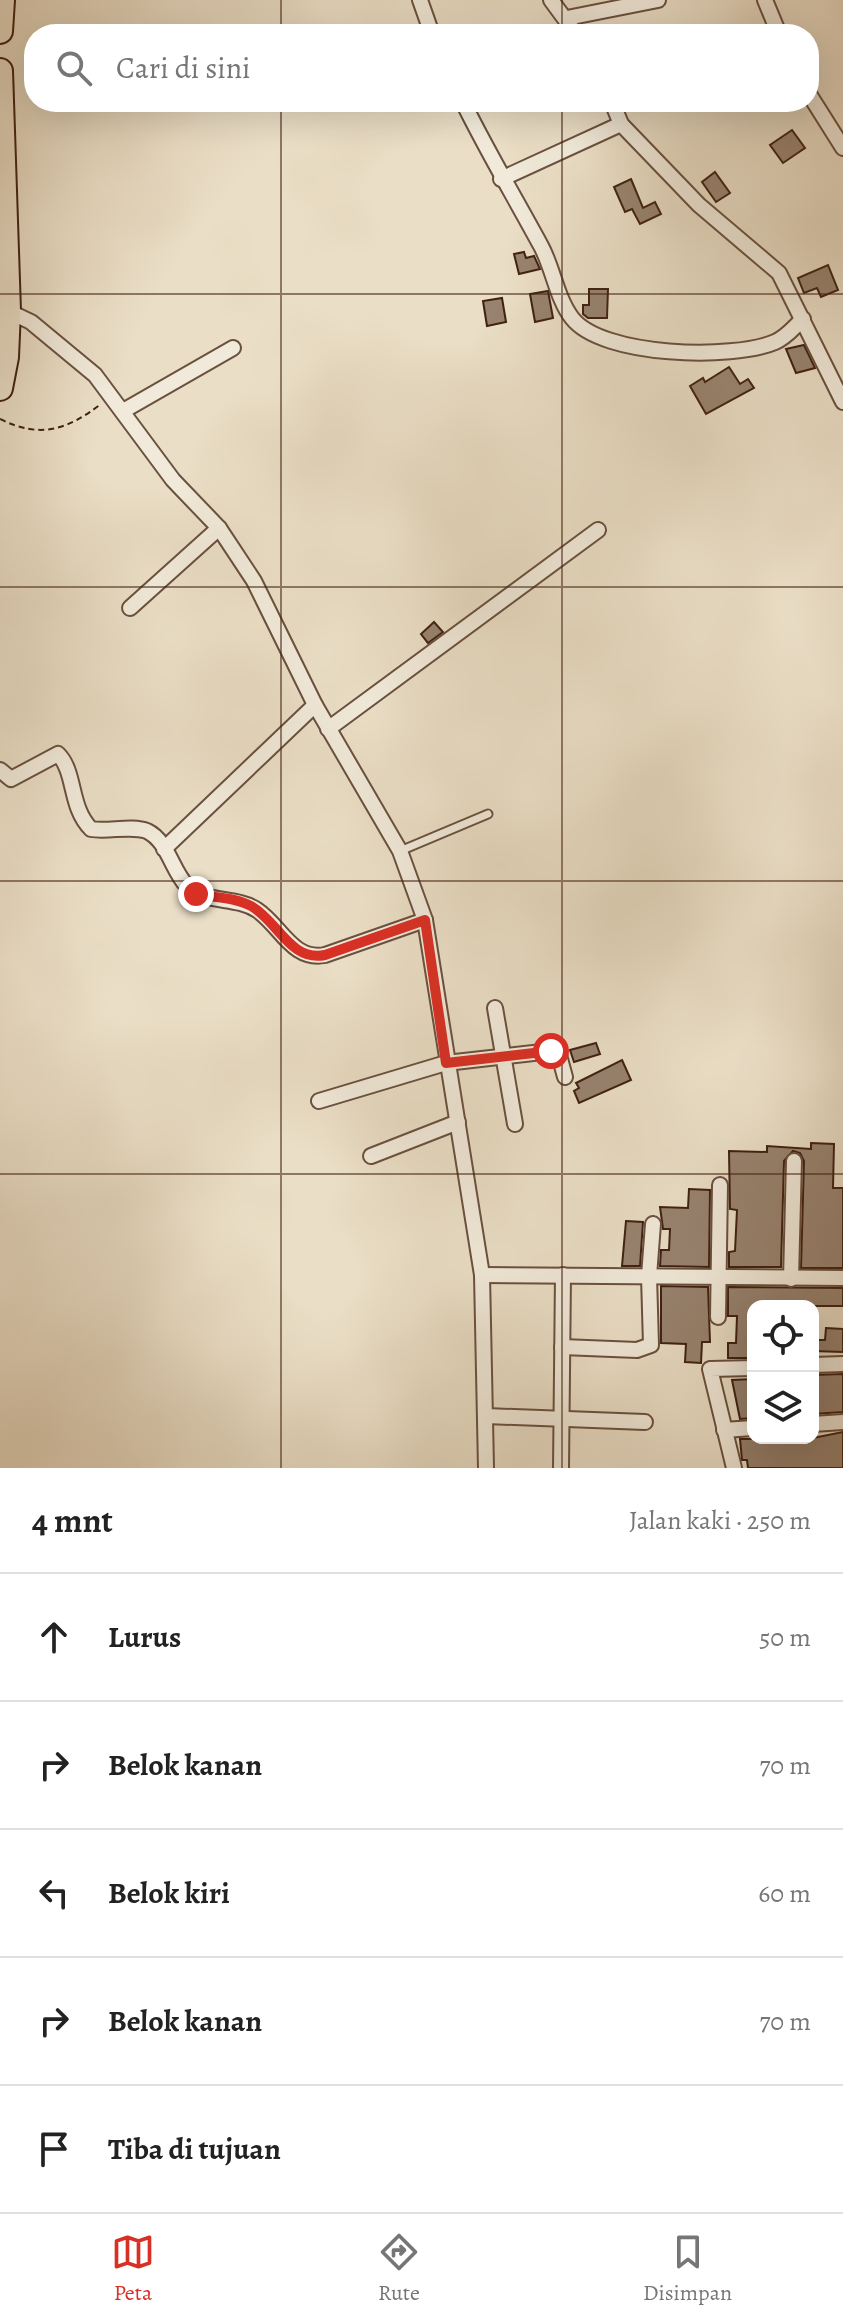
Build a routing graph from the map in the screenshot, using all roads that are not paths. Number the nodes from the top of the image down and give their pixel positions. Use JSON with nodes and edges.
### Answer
{"nodes":[{"id":1,"x":2,"y":0,"type":"edge"},
{"id":2,"x":420,"y":0,"type":"edge"},
{"id":3,"x":551,"y":0,"type":"edge"},
{"id":4,"x":658,"y":0,"type":"edge"},
{"id":5,"x":765,"y":0,"type":"edge"},
{"id":6,"x":567,"y":18,"type":"junction"},
{"id":7,"x":428,"y":24,"type":"edge"},
{"id":8,"x":570,"y":24,"type":"edge"},
{"id":9,"x":775,"y":24,"type":"edge"},
{"id":10,"x":0,"y":31,"type":"edge"},
{"id":11,"x":0,"y":71,"type":"edge"},
{"id":12,"x":819,"y":110,"type":"edge"},
{"id":13,"x":468,"y":112,"type":"edge"},
{"id":14,"x":616,"y":112,"type":"edge"},
{"id":15,"x":621,"y":124,"type":"junction"},
{"id":16,"x":843,"y":148,"type":"edge"},
{"id":17,"x":2,"y":179,"type":"edge"},
{"id":18,"x":501,"y":179,"type":"junction"},
{"id":19,"x":8,"y":311,"type":"junction"},
{"id":20,"x":803,"y":319,"type":"junction"},
{"id":21,"x":233,"y":348,"type":"dead end"},
{"id":22,"x":0,"y":388,"type":"edge"},
{"id":23,"x":843,"y":402,"type":"edge"},
{"id":24,"x":123,"y":411,"type":"junction"},
{"id":25,"x":219,"y":528,"type":"junction"},
{"id":26,"x":598,"y":530,"type":"dead end"},
{"id":27,"x":130,"y":608,"type":"dead end"},
{"id":28,"x":315,"y":705,"type":"junction"},
{"id":29,"x":328,"y":729,"type":"junction"},
{"id":30,"x":0,"y":770,"type":"edge"},
{"id":31,"x":488,"y":814,"type":"dead end"},
{"id":32,"x":164,"y":849,"type":"junction"},
{"id":33,"x":400,"y":851,"type":"junction"},
{"id":34,"x":425,"y":920,"type":"junction"},
{"id":35,"x":495,"y":1008,"type":"dead end"},
{"id":36,"x":504,"y":1057,"type":"junction"},
{"id":37,"x":446,"y":1063,"type":"junction"},
{"id":38,"x":565,"y":1077,"type":"dead end"},
{"id":39,"x":319,"y":1101,"type":"dead end"},
{"id":40,"x":458,"y":1122,"type":"junction"},
{"id":41,"x":515,"y":1124,"type":"dead end"},
{"id":42,"x":371,"y":1156,"type":"dead end"},
{"id":43,"x":794,"y":1161,"type":"dead end"},
{"id":44,"x":720,"y":1185,"type":"dead end"},
{"id":45,"x":653,"y":1224,"type":"dead end"},
{"id":46,"x":482,"y":1275,"type":"junction"},
{"id":47,"x":563,"y":1275,"type":"junction"},
{"id":48,"x":649,"y":1276,"type":"junction"},
{"id":49,"x":720,"y":1277,"type":"junction"},
{"id":50,"x":843,"y":1278,"type":"edge"},
{"id":51,"x":791,"y":1279,"type":"junction"},
{"id":52,"x":718,"y":1317,"type":"dead end"},
{"id":53,"x":562,"y":1347,"type":"junction"},
{"id":54,"x":843,"y":1364,"type":"edge"},
{"id":55,"x":819,"y":1365,"type":"edge"},
{"id":56,"x":747,"y":1368,"type":"edge"},
{"id":57,"x":486,"y":1416,"type":"junction"},
{"id":58,"x":561,"y":1421,"type":"junction"},
{"id":59,"x":645,"y":1422,"type":"dead end"},
{"id":60,"x":843,"y":1422,"type":"edge"},
{"id":61,"x":819,"y":1424,"type":"edge"},
{"id":62,"x":747,"y":1428,"type":"edge"},
{"id":63,"x":724,"y":1430,"type":"junction"},
{"id":64,"x":486,"y":1468,"type":"edge"},
{"id":65,"x":561,"y":1468,"type":"edge"},
{"id":66,"x":734,"y":1468,"type":"edge"}],
"edges":[{"from":1,"to":10,"type":"highway"},
{"from":2,"to":7,"type":"street"},
{"from":3,"to":6,"type":"street"},
{"from":4,"to":6,"type":"street"},
{"from":5,"to":9,"type":"street"},
{"from":6,"to":8,"type":"street"},
{"from":11,"to":17,"type":"highway"},
{"from":12,"to":16,"type":"street"},
{"from":13,"to":18,"type":"street"},
{"from":14,"to":15,"type":"street"},
{"from":15,"to":18,"type":"street"},
{"from":15,"to":20,"type":"street"},
{"from":17,"to":19,"type":"highway"},
{"from":18,"to":20,"type":"street"},
{"from":19,"to":22,"type":"highway"},
{"from":19,"to":24,"type":"street"},
{"from":20,"to":23,"type":"street"},
{"from":21,"to":24,"type":"street"},
{"from":24,"to":25,"type":"street"},
{"from":25,"to":27,"type":"street"},
{"from":25,"to":28,"type":"street"},
{"from":26,"to":29,"type":"street"},
{"from":28,"to":29,"type":"street"},
{"from":28,"to":32,"type":"street"},
{"from":29,"to":33,"type":"street"},
{"from":30,"to":32,"type":"street"},
{"from":31,"to":33,"type":"lane"},
{"from":32,"to":34,"type":"street"},
{"from":33,"to":34,"type":"street"},
{"from":34,"to":37,"type":"street"},
{"from":35,"to":36,"type":"street"},
{"from":36,"to":37,"type":"street"},
{"from":36,"to":38,"type":"street"},
{"from":36,"to":41,"type":"street"},
{"from":37,"to":39,"type":"street"},
{"from":37,"to":40,"type":"street"},
{"from":40,"to":42,"type":"street"},
{"from":40,"to":46,"type":"street"},
{"from":43,"to":51,"type":"street"},
{"from":44,"to":49,"type":"street"},
{"from":45,"to":48,"type":"street"},
{"from":46,"to":47,"type":"street"},
{"from":46,"to":57,"type":"street"},
{"from":47,"to":48,"type":"street"},
{"from":47,"to":53,"type":"street"},
{"from":48,"to":49,"type":"street"},
{"from":48,"to":53,"type":"street"},
{"from":49,"to":51,"type":"street"},
{"from":49,"to":52,"type":"street"},
{"from":50,"to":51,"type":"street"},
{"from":53,"to":58,"type":"street"},
{"from":54,"to":55,"type":"street"},
{"from":56,"to":63,"type":"street"},
{"from":57,"to":58,"type":"street"},
{"from":57,"to":64,"type":"street"},
{"from":58,"to":59,"type":"street"},
{"from":58,"to":65,"type":"street"},
{"from":60,"to":61,"type":"street"},
{"from":62,"to":63,"type":"street"},
{"from":63,"to":66,"type":"street"}]}
